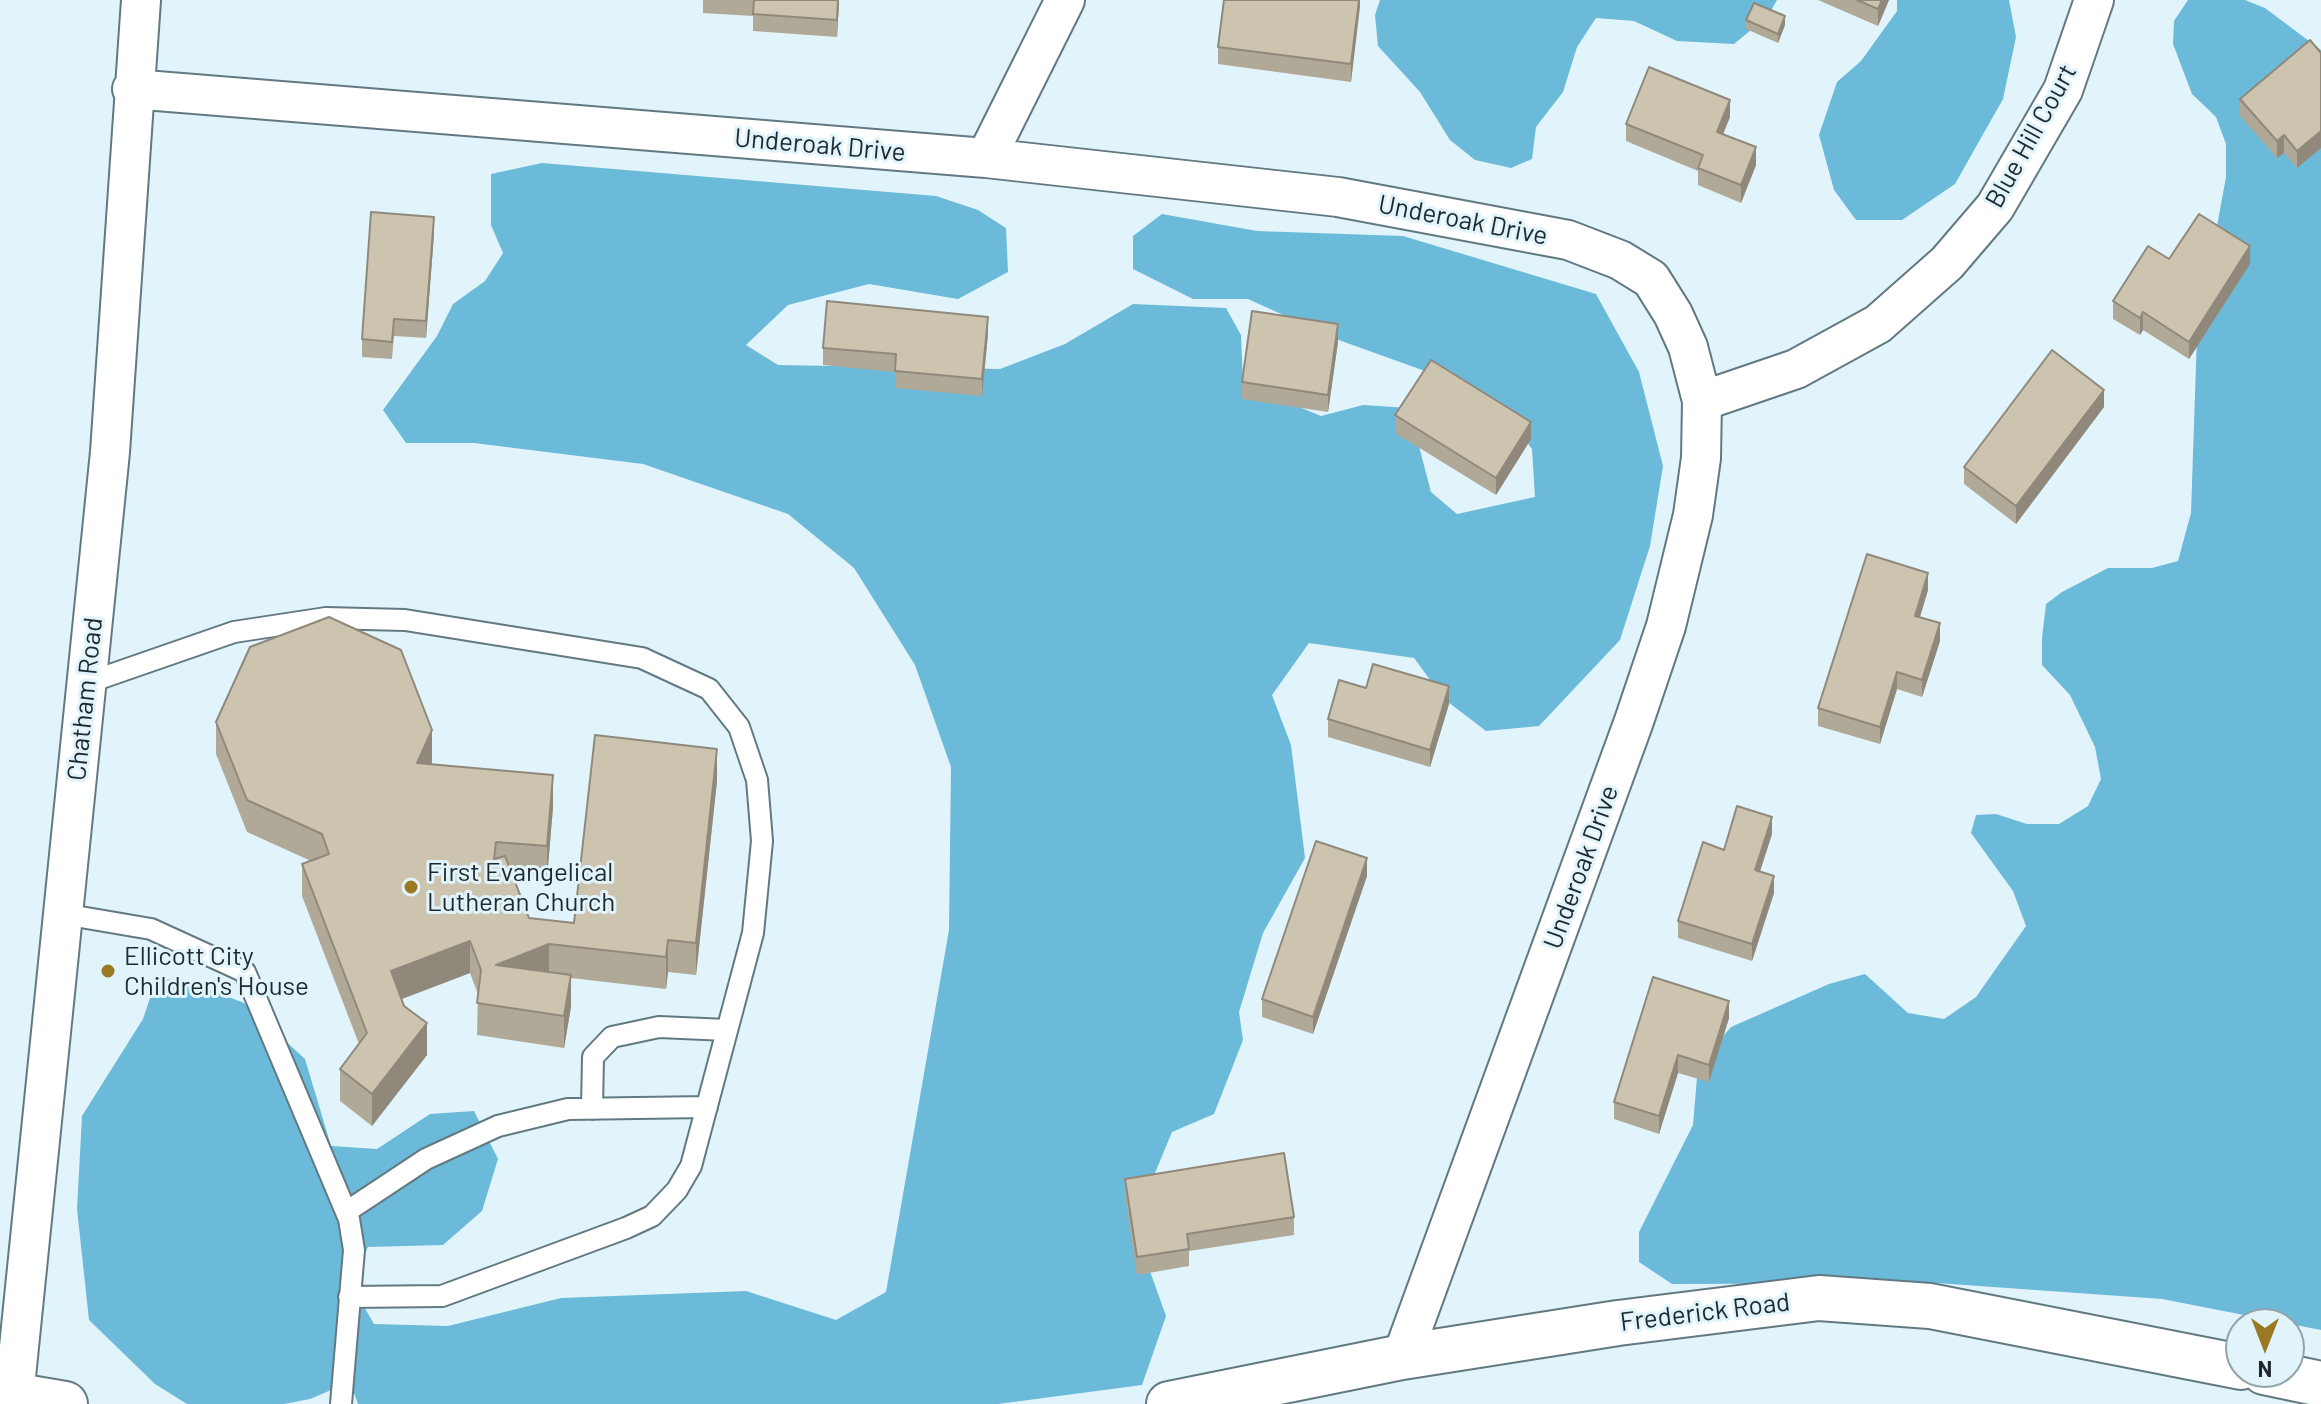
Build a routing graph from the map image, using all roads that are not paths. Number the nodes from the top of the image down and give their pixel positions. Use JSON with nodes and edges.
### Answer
{"nodes":[{"id":1,"x":141,"y":0,"type":"edge"},
{"id":2,"x":1065,"y":0,"type":"edge"},
{"id":3,"x":2094,"y":0,"type":"edge"},
{"id":4,"x":132,"y":89,"type":"junction"},
{"id":5,"x":986,"y":158,"type":"junction"},
{"id":6,"x":1702,"y":401,"type":"junction"},
{"id":7,"x":87,"y":683,"type":"junction"},
{"id":8,"x":63,"y":914,"type":"junction"},
{"id":9,"x":727,"y":1030,"type":"junction"},
{"id":10,"x":707,"y":1107,"type":"junction"},
{"id":11,"x":592,"y":1109,"type":"junction"},
{"id":12,"x":346,"y":1212,"type":"junction"},
{"id":13,"x":349,"y":1297,"type":"junction"},
{"id":14,"x":1402,"y":1357,"type":"junction"},
{"id":15,"x":2225,"y":1364,"type":"edge"},
{"id":16,"x":7,"y":1395,"type":"edge"},
{"id":17,"x":65,"y":1404,"type":"edge"},
{"id":18,"x":341,"y":1404,"type":"edge"},
{"id":19,"x":1169,"y":1404,"type":"edge"}],
"edges":[{"from":1,"to":4,"type":"street","name":"Chatham Road"},
{"from":2,"to":5,"type":"street"},
{"from":3,"to":6,"type":"street","name":"Blue Hill Court"},
{"from":4,"to":5,"type":"street","name":"Underoak Drive"},
{"from":4,"to":7,"type":"street","name":"Chatham Road"},
{"from":5,"to":6,"type":"street","name":"Underoak Drive"},
{"from":6,"to":14,"type":"street","name":"Underoak Drive"},
{"from":7,"to":8,"type":"street","name":"Chatham Road"},
{"from":7,"to":9,"type":"lane"},
{"from":8,"to":12,"type":"lane"},
{"from":8,"to":16,"type":"street","name":"Chatham Road"},
{"from":9,"to":10,"type":"lane"},
{"from":9,"to":11,"type":"lane"},
{"from":10,"to":11,"type":"lane"},
{"from":10,"to":13,"type":"lane"},
{"from":11,"to":12,"type":"lane"},
{"from":12,"to":13,"type":"lane"},
{"from":13,"to":18,"type":"lane"},
{"from":14,"to":15,"type":"main road","name":"Frederick Road"},
{"from":14,"to":19,"type":"main road","name":"Frederick Road"},
{"from":16,"to":17,"type":"main road"}]}
